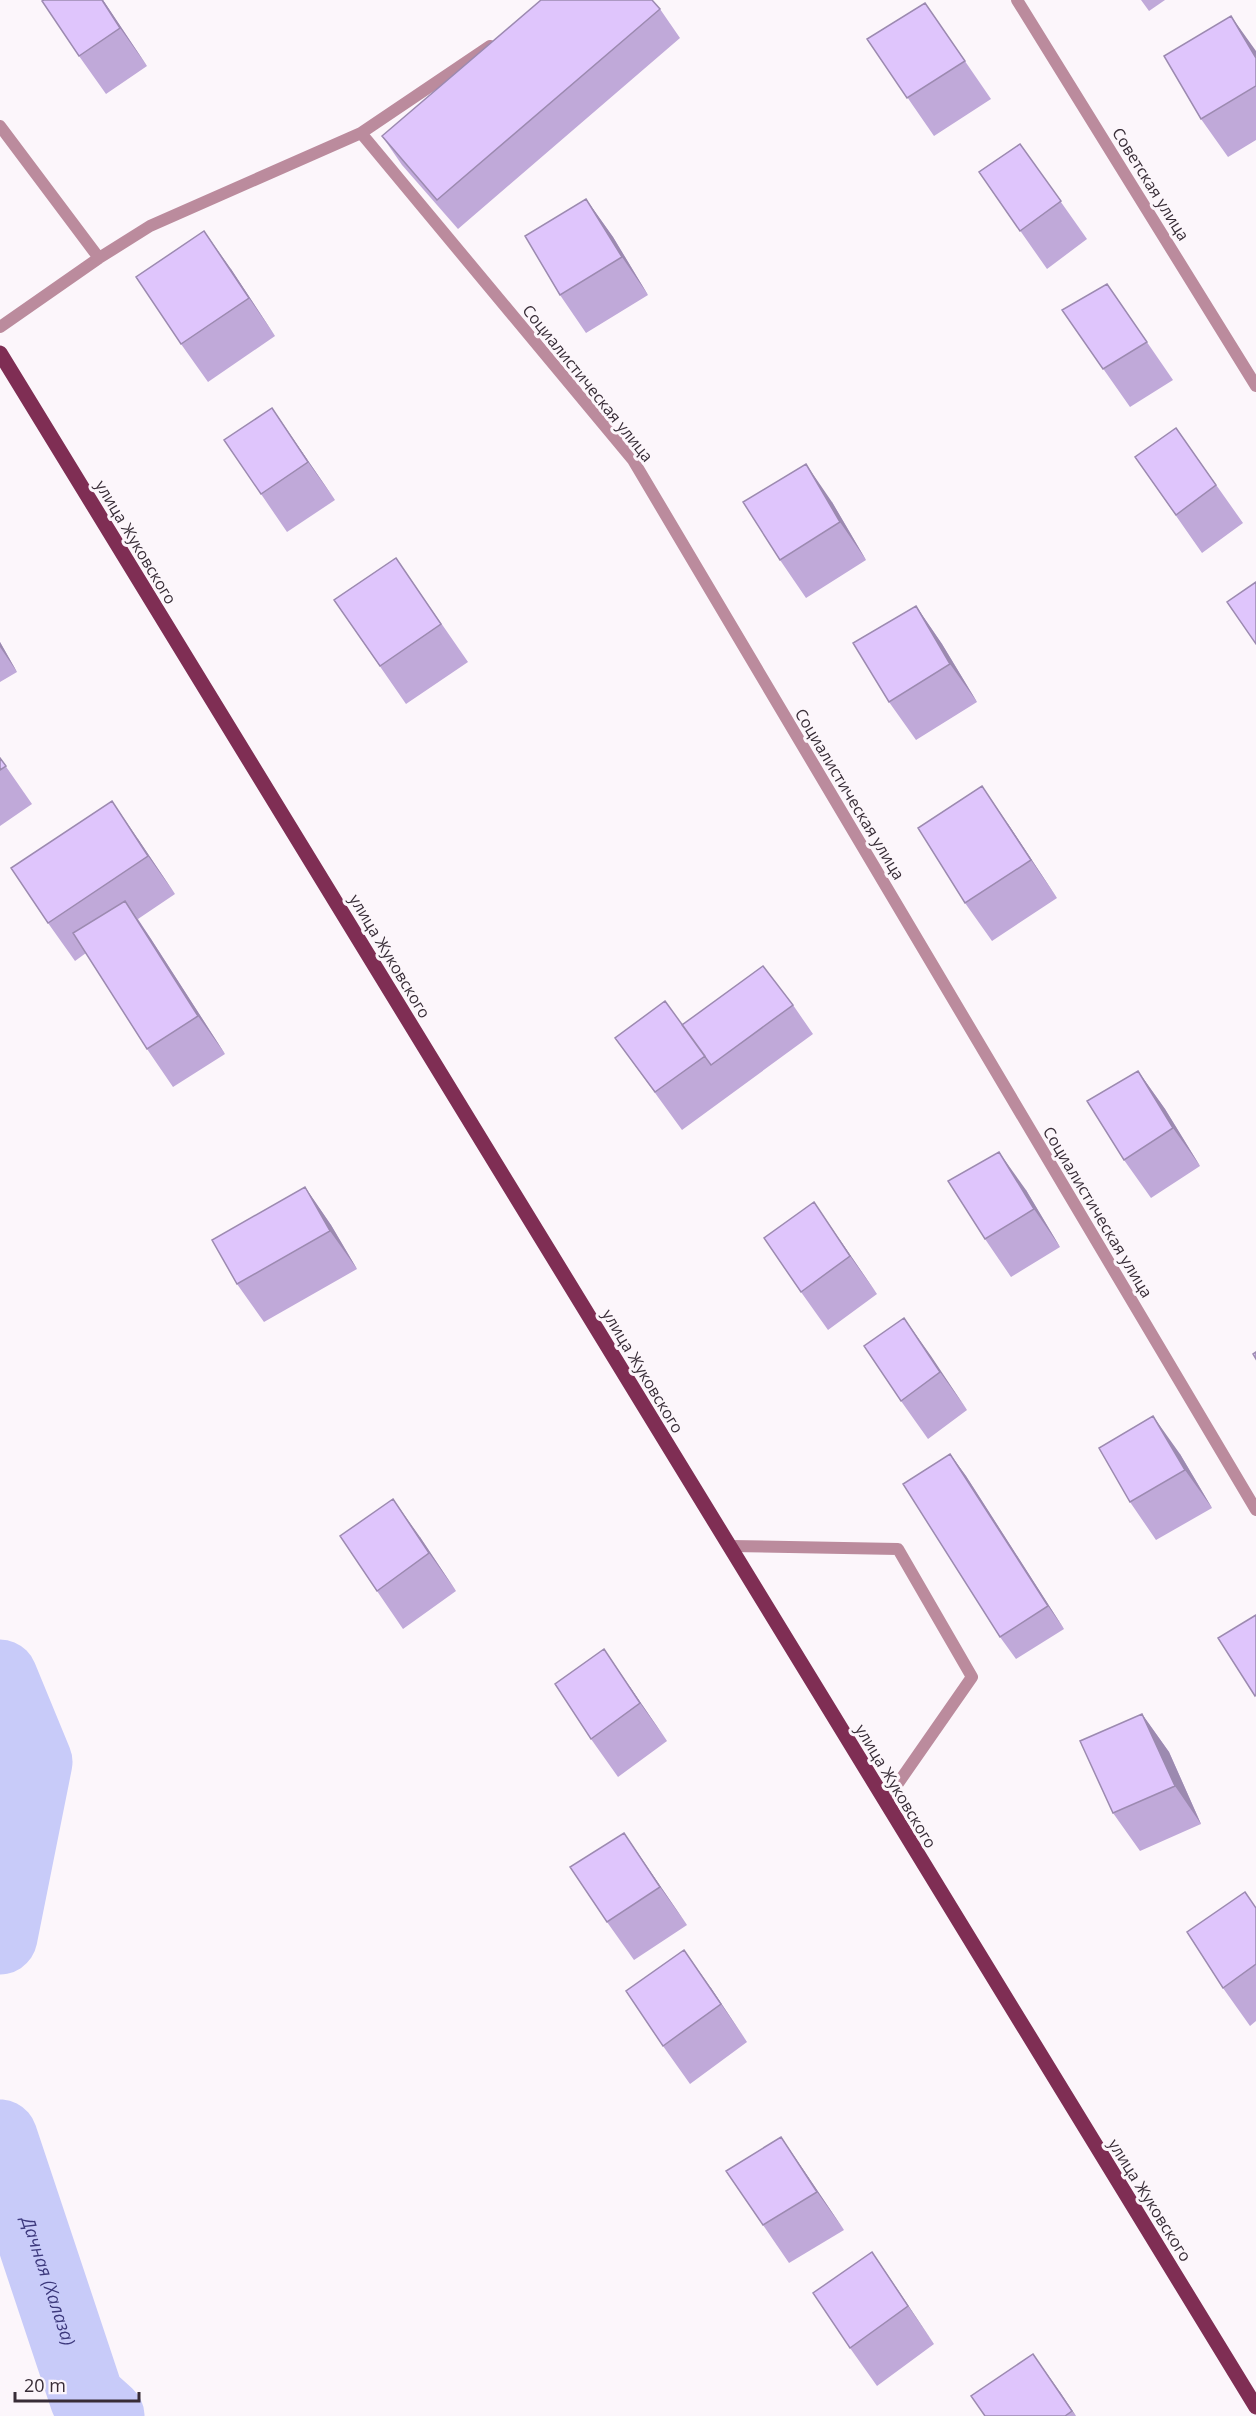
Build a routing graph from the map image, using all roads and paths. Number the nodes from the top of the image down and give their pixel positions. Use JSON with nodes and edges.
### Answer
{"nodes":[{"id":1,"x":1017,"y":0,"type":"edge"},
{"id":2,"x":499,"y":40,"type":"edge"},
{"id":3,"x":0,"y":126,"type":"edge"},
{"id":4,"x":361,"y":134,"type":"junction"},
{"id":5,"x":99,"y":258,"type":"junction"},
{"id":6,"x":0,"y":327,"type":"edge"},
{"id":7,"x":0,"y":353,"type":"edge"},
{"id":8,"x":1256,"y":386,"type":"edge"},
{"id":9,"x":1256,"y":1510,"type":"edge"},
{"id":10,"x":730,"y":1546,"type":"junction"},
{"id":11,"x":885,"y":1802,"type":"junction"},
{"id":12,"x":1256,"y":2407,"type":"edge"}],
"edges":[{"from":1,"to":8,"type":"street","name":"Советская улица"},
{"from":2,"to":4,"type":"street"},
{"from":3,"to":5,"type":"street"},
{"from":4,"to":5,"type":"street"},
{"from":4,"to":9,"type":"street","name":"Социалистическая улица"},
{"from":5,"to":6,"type":"street"},
{"from":7,"to":10,"type":"main road","name":"улица Жуковского"},
{"from":10,"to":11,"type":"main road","name":"улица Жуковского"},
{"from":10,"to":11,"type":"street"},
{"from":11,"to":12,"type":"main road","name":"улица Жуковского"}]}
